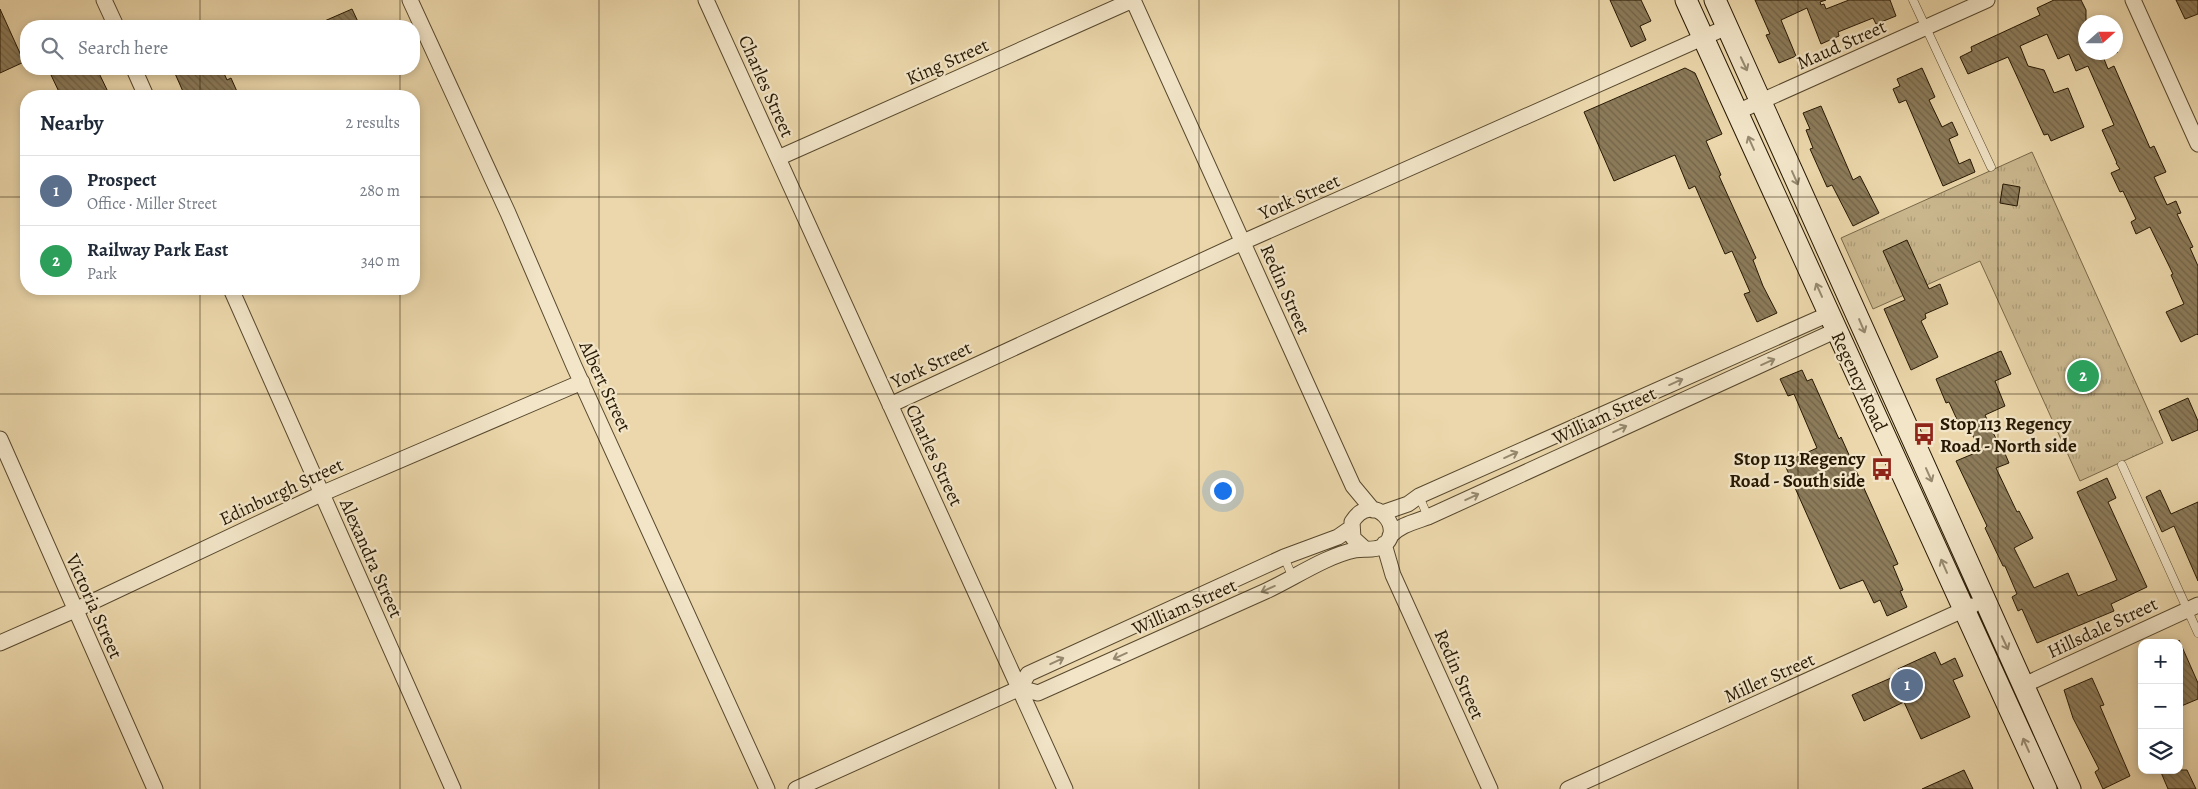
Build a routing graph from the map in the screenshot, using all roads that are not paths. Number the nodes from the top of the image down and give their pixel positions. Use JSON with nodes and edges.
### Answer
{"nodes":[{"id":1,"x":104,"y":0,"type":"edge"},
{"id":2,"x":410,"y":0,"type":"edge"},
{"id":3,"x":706,"y":0,"type":"edge"},
{"id":4,"x":1133,"y":0,"type":"edge"},
{"id":5,"x":1686,"y":0,"type":"edge"},
{"id":6,"x":1714,"y":0,"type":"edge"},
{"id":7,"x":1913,"y":0,"type":"edge"},
{"id":8,"x":1987,"y":0,"type":"edge"},
{"id":9,"x":2133,"y":0,"type":"edge"},
{"id":10,"x":113,"y":20,"type":"edge"},
{"id":11,"x":419,"y":20,"type":"edge"},
{"id":12,"x":420,"y":22,"type":"edge"},
{"id":13,"x":1726,"y":27,"type":"junction"},
{"id":14,"x":1926,"y":28,"type":"junction"},
{"id":15,"x":1704,"y":38,"type":"junction"},
{"id":16,"x":137,"y":75,"type":"edge"},
{"id":17,"x":143,"y":90,"type":"edge"},
{"id":18,"x":1761,"y":102,"type":"junction"},
{"id":19,"x":1738,"y":112,"type":"junction"},
{"id":20,"x":2198,"y":144,"type":"edge"},
{"id":21,"x":778,"y":158,"type":"junction"},
{"id":22,"x":1991,"y":167,"type":"dead end"},
{"id":23,"x":1243,"y":242,"type":"junction"},
{"id":24,"x":234,"y":295,"type":"edge"},
{"id":25,"x":1833,"y":322,"type":"junction"},
{"id":26,"x":1796,"y":329,"type":"junction"},
{"id":27,"x":1804,"y":346,"type":"junction"},
{"id":28,"x":1737,"y":355,"type":"junction"},
{"id":29,"x":1745,"y":373,"type":"junction"},
{"id":30,"x":582,"y":382,"type":"junction"},
{"id":31,"x":890,"y":405,"type":"junction"},
{"id":32,"x":0,"y":439,"type":"edge"},
{"id":33,"x":2122,"y":465,"type":"dead end"},
{"id":34,"x":1353,"y":486,"type":"junction"},
{"id":35,"x":321,"y":494,"type":"junction"},
{"id":36,"x":1418,"y":496,"type":"junction"},
{"id":37,"x":1378,"y":511,"type":"junction"},
{"id":38,"x":1428,"y":517,"type":"junction"},
{"id":39,"x":1353,"y":522,"type":"junction"},
{"id":40,"x":1377,"y":545,"type":"junction"},
{"id":41,"x":1284,"y":557,"type":"junction"},
{"id":42,"x":1293,"y":578,"type":"junction"},
{"id":43,"x":1985,"y":600,"type":"junction"},
{"id":44,"x":2193,"y":608,"type":"edge"},
{"id":45,"x":75,"y":610,"type":"junction"},
{"id":46,"x":1964,"y":610,"type":"junction"},
{"id":47,"x":2198,"y":633,"type":"edge"},
{"id":48,"x":0,"y":643,"type":"edge"},
{"id":49,"x":1083,"y":661,"type":"junction"},
{"id":50,"x":2024,"y":685,"type":"junction"},
{"id":51,"x":1020,"y":688,"type":"junction"},
{"id":52,"x":155,"y":789,"type":"edge"},
{"id":53,"x":453,"y":789,"type":"edge"},
{"id":54,"x":768,"y":789,"type":"edge"},
{"id":55,"x":796,"y":789,"type":"edge"},
{"id":56,"x":1065,"y":789,"type":"edge"},
{"id":57,"x":1490,"y":789,"type":"edge"},
{"id":58,"x":1568,"y":789,"type":"edge"},
{"id":59,"x":2046,"y":789,"type":"edge"},
{"id":60,"x":2070,"y":789,"type":"edge"}],
"edges":[{"from":1,"to":10,"type":"street"},
{"from":2,"to":11,"type":"street","name":"Albert Street"},
{"from":3,"to":21,"type":"street","name":"Charles Street"},
{"from":4,"to":21,"type":"street","name":"King Street"},
{"from":4,"to":23,"type":"street","name":"Redin Street"},
{"from":5,"to":15,"type":"main road","name":"Regency Road"},
{"from":6,"to":13,"type":"main road","name":"Regency Road"},
{"from":7,"to":14,"type":"lane"},
{"from":8,"to":14,"type":"street","name":"Maud Street"},
{"from":9,"to":20,"type":"street"},
{"from":12,"to":30,"type":"street","name":"Albert Street"},
{"from":13,"to":15,"type":"street","name":"York Street"},
{"from":13,"to":18,"type":"main road","name":"Regency Road","one_way":true},
{"from":14,"to":18,"type":"street","name":"Maud Street"},
{"from":14,"to":22,"type":"lane"},
{"from":15,"to":19,"type":"main road","name":"Regency Road"},
{"from":15,"to":23,"type":"street","name":"York Street"},
{"from":16,"to":17,"type":"street"},
{"from":18,"to":19,"type":"street","name":"Maud Street"},
{"from":18,"to":43,"type":"main road","name":"Regency Road","one_way":true},
{"from":25,"to":19,"type":"main road","name":"Regency Road","one_way":true},
{"from":21,"to":31,"type":"street","name":"Charles Street"},
{"from":23,"to":31,"type":"street","name":"York Street"},
{"from":23,"to":34,"type":"street","name":"Redin Street"},
{"from":24,"to":35,"type":"street","name":"Alexandra Street"},
{"from":25,"to":26,"type":"street","name":"William Street"},
{"from":25,"to":27,"type":"street","name":"William Street"},
{"from":46,"to":25,"type":"main road","name":"Regency Road","one_way":true},
{"from":26,"to":27,"type":"lane"},
{"from":26,"to":28,"type":"street","name":"William Street"},
{"from":29,"to":27,"type":"street","name":"William Street","one_way":true},
{"from":28,"to":29,"type":"lane"},
{"from":36,"to":28,"type":"street","name":"William Street","one_way":true},
{"from":38,"to":29,"type":"street","name":"William Street","one_way":true},
{"from":30,"to":35,"type":"street","name":"Edinburgh Street"},
{"from":30,"to":54,"type":"street","name":"Albert Street"},
{"from":31,"to":51,"type":"street","name":"Charles Street"},
{"from":32,"to":45,"type":"street","name":"Victoria Street"},
{"from":33,"to":44,"type":"lane"},
{"from":34,"to":37,"type":"street","name":"Redin Street"},
{"from":34,"to":39,"type":"street","name":"Redin Street"},
{"from":35,"to":45,"type":"street","name":"Edinburgh Street"},
{"from":35,"to":53,"type":"street","name":"Alexandra Street"},
{"from":36,"to":37,"type":"street","name":"William Street"},
{"from":36,"to":38,"type":"lane"},
{"from":37,"to":39,"type":"street"},
{"from":37,"to":40,"type":"street"},
{"from":38,"to":40,"type":"street","name":"William Street"},
{"from":39,"to":40,"type":"street"},
{"from":39,"to":41,"type":"street","name":"William Street"},
{"from":40,"to":42,"type":"street","name":"William Street"},
{"from":40,"to":57,"type":"street","name":"Redin Street"},
{"from":41,"to":42,"type":"lane"},
{"from":41,"to":49,"type":"street","name":"William Street"},
{"from":42,"to":49,"type":"street","name":"William Street","one_way":true},
{"from":43,"to":46,"type":"street","name":"Miller Street"},
{"from":43,"to":50,"type":"main road","name":"Regency Road","one_way":true},
{"from":44,"to":47,"type":"lane"},
{"from":44,"to":50,"type":"street","name":"Hillsdale Street"},
{"from":45,"to":48,"type":"street","name":"Edinburgh Street"},
{"from":45,"to":52,"type":"street","name":"Victoria Street"},
{"from":46,"to":58,"type":"street","name":"Miller Street"},
{"from":59,"to":46,"type":"main road","name":"Regency Road","one_way":true},
{"from":51,"to":49,"type":"street","name":"William Street","one_way":true},
{"from":49,"to":51,"type":"street","name":"William Street"},
{"from":50,"to":60,"type":"main road","name":"Regency Road"},
{"from":51,"to":55,"type":"street","name":"William Street"},
{"from":51,"to":56,"type":"street","name":"Charles Street"}]}
